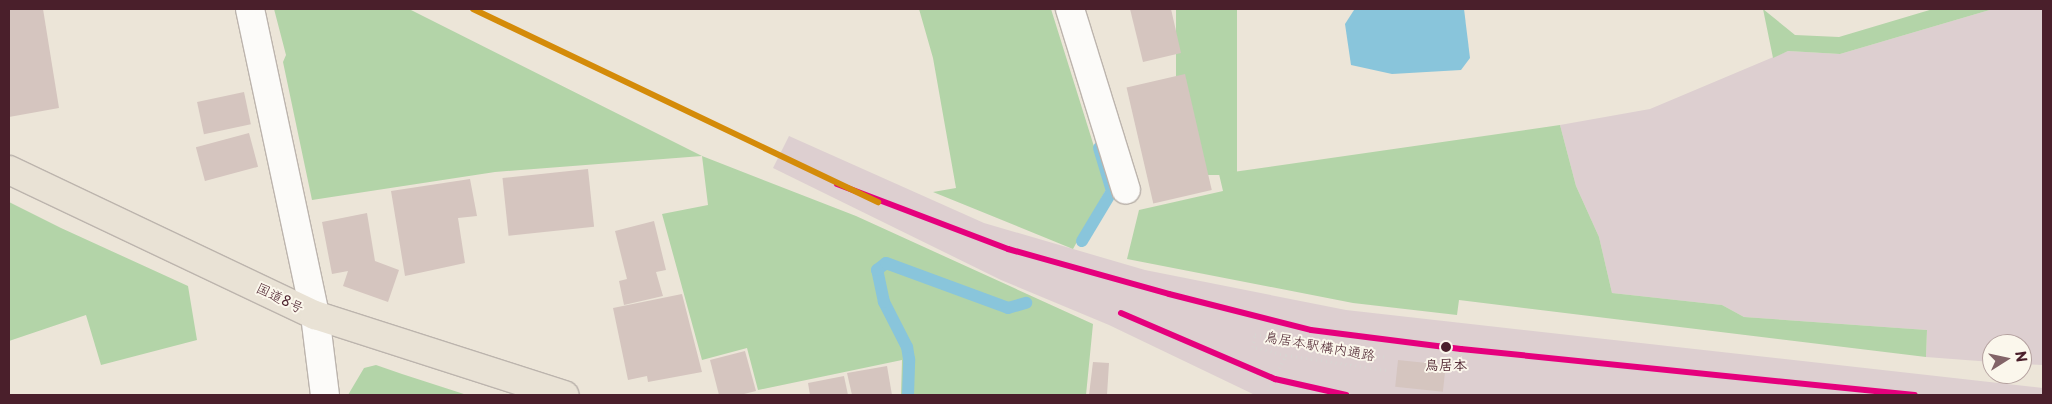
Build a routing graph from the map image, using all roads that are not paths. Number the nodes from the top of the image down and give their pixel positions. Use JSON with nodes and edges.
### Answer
{"nodes":[{"id":1,"x":250,"y":9,"type":"edge"},
{"id":2,"x":1070,"y":9,"type":"edge"},
{"id":3,"x":9,"y":170,"type":"edge"},
{"id":4,"x":1126,"y":190,"type":"dead end"},
{"id":5,"x":316,"y":315,"type":"junction"},
{"id":6,"x":325,"y":395,"type":"edge"},
{"id":7,"x":564,"y":395,"type":"edge"}],
"edges":[{"from":1,"to":5,"type":"street"},
{"from":2,"to":4,"type":"street"},
{"from":3,"to":5,"type":"highway","name":"国道8号"},
{"from":5,"to":6,"type":"street"},
{"from":5,"to":7,"type":"highway","name":"国道8号"}]}
